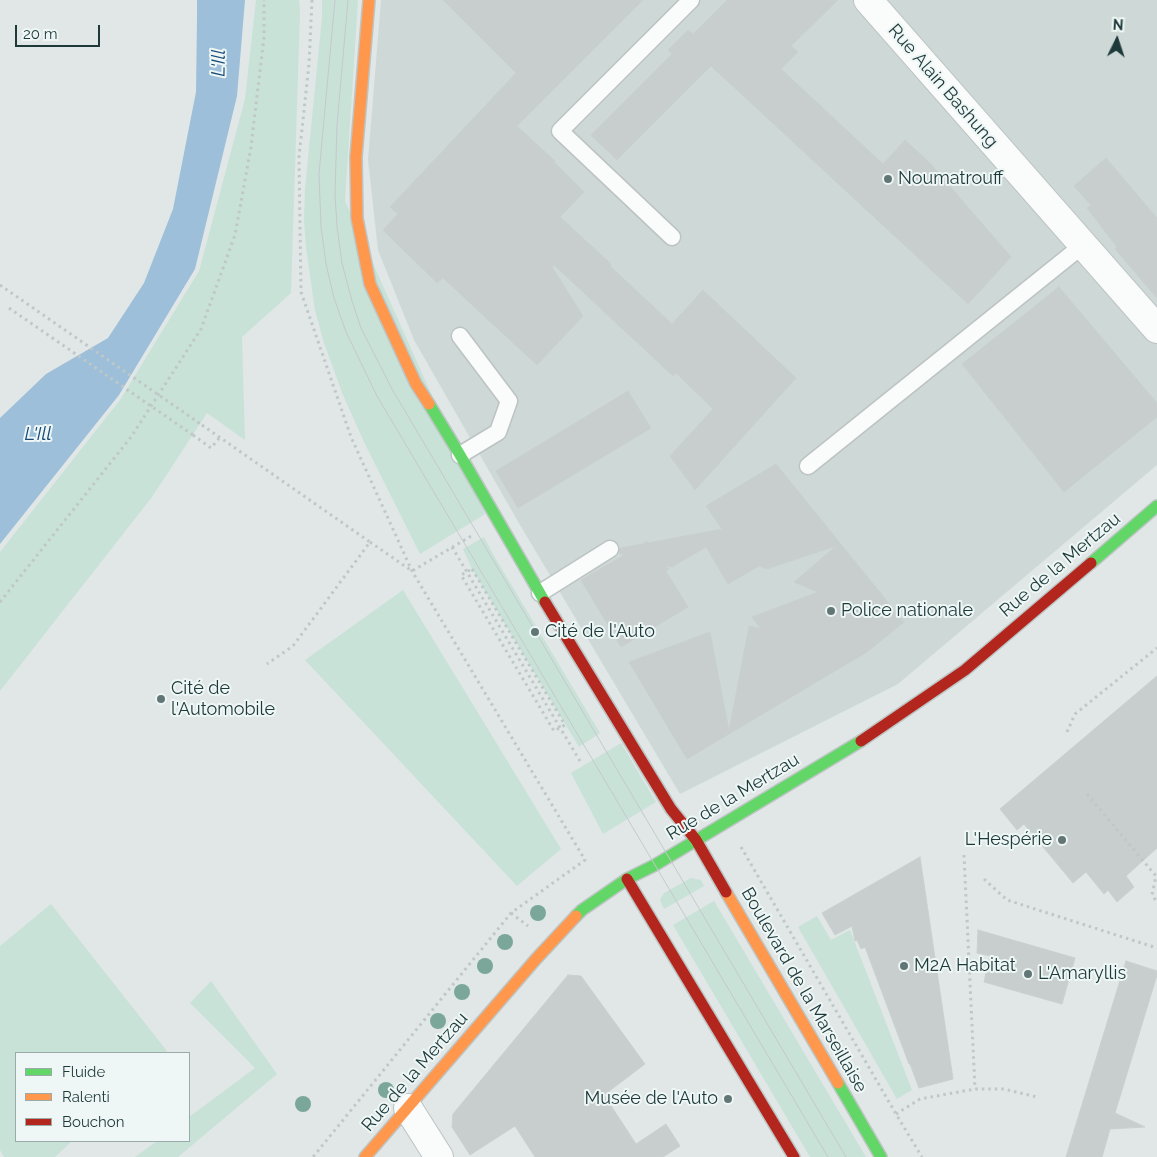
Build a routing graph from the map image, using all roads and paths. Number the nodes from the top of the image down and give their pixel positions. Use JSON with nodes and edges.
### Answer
{"nodes":[{"id":1,"x":264,"y":0,"type":"edge"},
{"id":2,"x":312,"y":0,"type":"edge"},
{"id":3,"x":370,"y":0,"type":"edge"},
{"id":4,"x":868,"y":0,"type":"edge"},
{"id":5,"x":682,"y":3,"type":"edge"},
{"id":6,"x":672,"y":237,"type":"dead end"},
{"id":7,"x":1083,"y":245,"type":"junction"},
{"id":8,"x":0,"y":285,"type":"edge"},
{"id":9,"x":9,"y":308,"type":"dead end"},
{"id":10,"x":1157,"y":329,"type":"edge"},
{"id":11,"x":460,"y":336,"type":"dead end"},
{"id":12,"x":220,"y":437,"type":"junction"},
{"id":13,"x":460,"y":456,"type":"junction"},
{"id":14,"x":808,"y":466,"type":"dead end"},
{"id":15,"x":1157,"y":506,"type":"edge"},
{"id":16,"x":498,"y":521,"type":"junction"},
{"id":17,"x":370,"y":542,"type":"junction"},
{"id":18,"x":452,"y":548,"type":"junction"},
{"id":19,"x":610,"y":549,"type":"dead end"},
{"id":20,"x":412,"y":571,"type":"junction"},
{"id":21,"x":467,"y":572,"type":"junction"},
{"id":22,"x":540,"y":593,"type":"junction"},
{"id":23,"x":0,"y":602,"type":"edge"},
{"id":24,"x":1157,"y":648,"type":"edge"},
{"id":25,"x":267,"y":664,"type":"dead end"},
{"id":26,"x":560,"y":728,"type":"junction"},
{"id":27,"x":1067,"y":732,"type":"dead end"},
{"id":28,"x":580,"y":761,"type":"dead end"},
{"id":29,"x":1088,"y":794,"type":"dead end"},
{"id":30,"x":726,"y":823,"type":"junction"},
{"id":31,"x":696,"y":840,"type":"junction"},
{"id":32,"x":964,"y":855,"type":"dead end"},
{"id":33,"x":627,"y":879,"type":"junction"},
{"id":34,"x":984,"y":879,"type":"dead end"},
{"id":35,"x":1157,"y":902,"type":"edge"},
{"id":36,"x":1157,"y":948,"type":"edge"},
{"id":37,"x":975,"y":1089,"type":"junction"},
{"id":38,"x":1038,"y":1097,"type":"dead end"},
{"id":39,"x":408,"y":1108,"type":"junction"},
{"id":40,"x":896,"y":1114,"type":"junction"},
{"id":41,"x":313,"y":1157,"type":"edge"},
{"id":42,"x":365,"y":1157,"type":"edge"},
{"id":43,"x":439,"y":1157,"type":"edge"},
{"id":44,"x":794,"y":1157,"type":"edge"},
{"id":45,"x":881,"y":1157,"type":"edge"},
{"id":46,"x":922,"y":1157,"type":"edge"}],
"edges":[{"from":1,"to":23,"type":"path"},
{"from":2,"to":20,"type":"path"},
{"from":3,"to":13,"type":"main road","name":"Boulevard de la Marseillaise"},
{"from":4,"to":7,"type":"street","name":"Rue Alain Bashung"},
{"from":5,"to":6,"type":"lane"},
{"from":7,"to":10,"type":"street","name":"Rue Alain Bashung"},
{"from":7,"to":14,"type":"lane"},
{"from":8,"to":12,"type":"path","bridge":true},
{"from":9,"to":12,"type":"path","bridge":true},
{"from":11,"to":13,"type":"lane"},
{"from":12,"to":17,"type":"path"},
{"from":13,"to":16,"type":"main road","name":"Boulevard de la Marseillaise"},
{"from":15,"to":30,"type":"main road","name":"Rue de la Mertzau"},
{"from":16,"to":18,"type":"path"},
{"from":16,"to":22,"type":"main road","name":"Boulevard de la Marseillaise"},
{"from":17,"to":20,"type":"path"},
{"from":17,"to":25,"type":"path"},
{"from":18,"to":20,"type":"path"},
{"from":18,"to":21,"type":"path"},
{"from":19,"to":22,"type":"lane"},
{"from":20,"to":41,"type":"path"},
{"from":21,"to":26,"type":"path"},
{"from":21,"to":26,"type":"path"},
{"from":22,"to":31,"type":"main road","name":"Boulevard de la Marseillaise"},
{"from":24,"to":27,"type":"path"},
{"from":26,"to":28,"type":"path"},
{"from":29,"to":35,"type":"path"},
{"from":30,"to":31,"type":"main road","name":"Rue de la Mertzau"},
{"from":30,"to":40,"type":"path"},
{"from":31,"to":33,"type":"main road","name":"Rue de la Mertzau"},
{"from":31,"to":45,"type":"main road","name":"Boulevard de la Marseillaise"},
{"from":32,"to":37,"type":"path"},
{"from":33,"to":39,"type":"main road","name":"Rue de la Mertzau"},
{"from":33,"to":44,"type":"main road"},
{"from":34,"to":36,"type":"path"},
{"from":37,"to":38,"type":"path"},
{"from":37,"to":40,"type":"path"},
{"from":39,"to":42,"type":"main road","name":"Rue de la Mertzau"},
{"from":39,"to":43,"type":"street"},
{"from":40,"to":46,"type":"path"}]}
